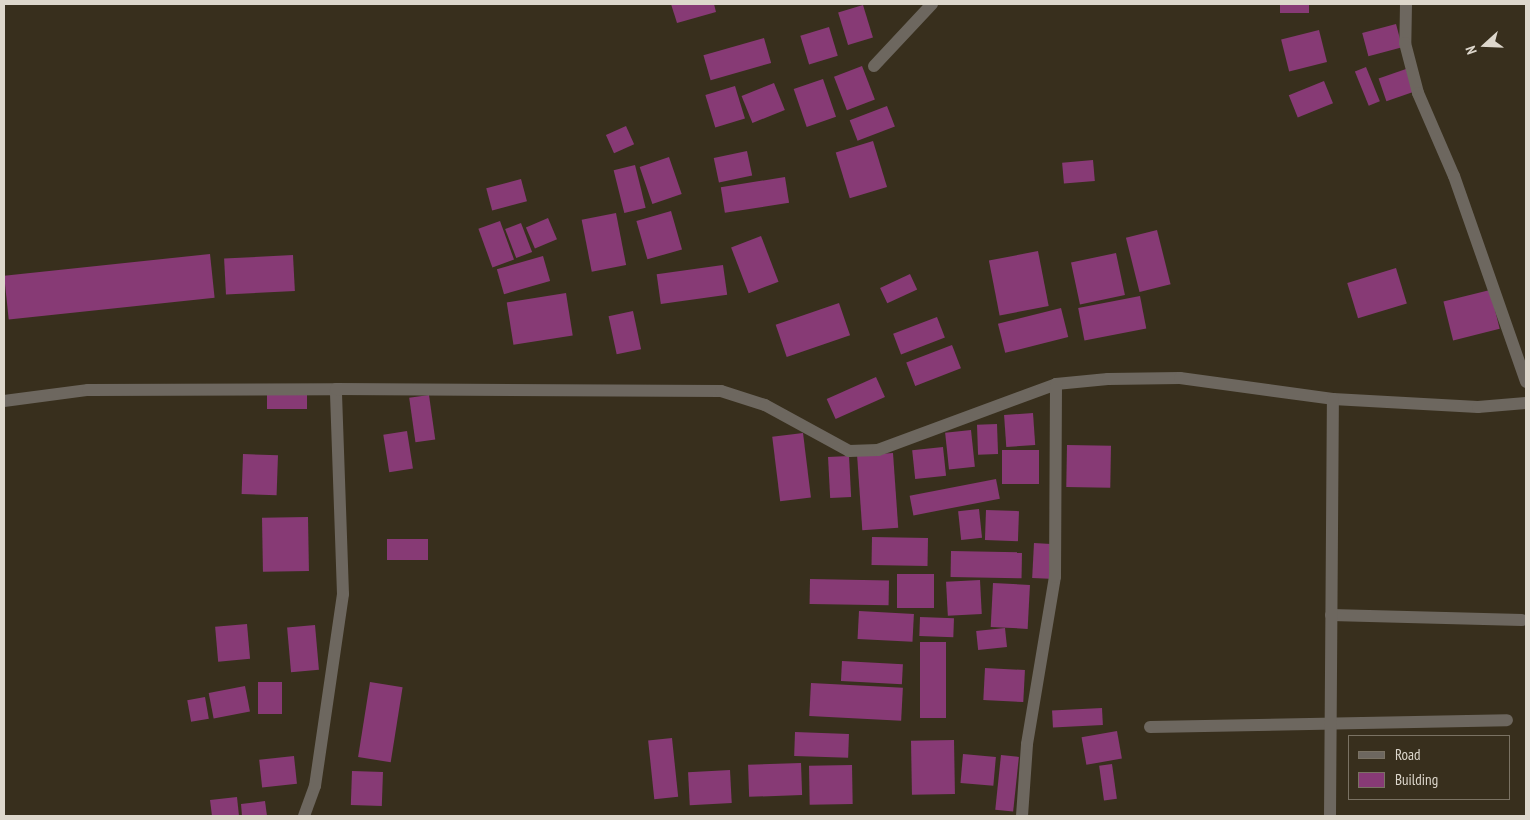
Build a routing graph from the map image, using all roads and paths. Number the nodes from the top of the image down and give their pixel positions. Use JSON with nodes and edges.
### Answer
{"nodes":[{"id":1,"x":932,"y":4,"type":"edge"},
{"id":2,"x":1406,"y":4,"type":"edge"},
{"id":3,"x":874,"y":66,"type":"dead end"},
{"id":4,"x":1526,"y":382,"type":"edge"},
{"id":5,"x":1056,"y":384,"type":"junction"},
{"id":6,"x":336,"y":388,"type":"junction"},
{"id":7,"x":1333,"y":399,"type":"junction"},
{"id":8,"x":4,"y":401,"type":"edge"},
{"id":9,"x":1526,"y":403,"type":"edge"},
{"id":10,"x":1332,"y":615,"type":"junction"},
{"id":11,"x":1522,"y":620,"type":"dead end"},
{"id":12,"x":1331,"y":720,"type":"junction"},
{"id":13,"x":1508,"y":720,"type":"dead end"},
{"id":14,"x":1150,"y":726,"type":"dead end"},
{"id":15,"x":304,"y":816,"type":"edge"},
{"id":16,"x":1022,"y":816,"type":"edge"},
{"id":17,"x":1330,"y":816,"type":"edge"}],
"edges":[{"from":1,"to":3,"type":"street"},
{"from":2,"to":4,"type":"street"},
{"from":5,"to":6,"type":"street"},
{"from":5,"to":7,"type":"street"},
{"from":5,"to":16,"type":"street"},
{"from":6,"to":8,"type":"street"},
{"from":6,"to":15,"type":"street"},
{"from":7,"to":9,"type":"street"},
{"from":7,"to":10,"type":"street"},
{"from":10,"to":11,"type":"street"},
{"from":10,"to":12,"type":"street"},
{"from":12,"to":13,"type":"street"},
{"from":12,"to":14,"type":"street"},
{"from":12,"to":17,"type":"street"}]}
